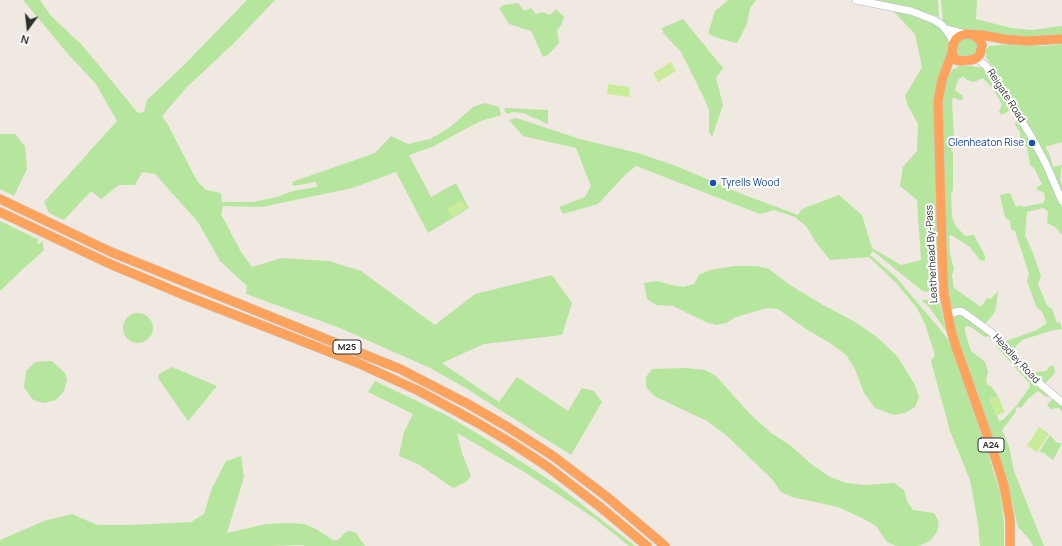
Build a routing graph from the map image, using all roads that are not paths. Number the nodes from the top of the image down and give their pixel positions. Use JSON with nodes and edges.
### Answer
{"nodes":[{"id":1,"x":856,"y":0,"type":"edge"},
{"id":2,"x":946,"y":30,"type":"junction"},
{"id":3,"x":969,"y":35,"type":"junction"},
{"id":4,"x":1003,"y":39,"type":"junction"},
{"id":5,"x":1062,"y":40,"type":"edge"},
{"id":6,"x":982,"y":45,"type":"junction"},
{"id":7,"x":953,"y":48,"type":"junction"},
{"id":8,"x":977,"y":58,"type":"junction"},
{"id":9,"x":961,"y":61,"type":"junction"},
{"id":10,"x":946,"y":72,"type":"junction"},
{"id":11,"x":0,"y":199,"type":"edge"},
{"id":12,"x":1062,"y":201,"type":"edge"},
{"id":13,"x":0,"y":212,"type":"edge"},
{"id":14,"x":947,"y":314,"type":"junction"},
{"id":15,"x":1062,"y":402,"type":"edge"},
{"id":16,"x":647,"y":546,"type":"edge"},
{"id":17,"x":665,"y":546,"type":"edge"},
{"id":18,"x":1010,"y":546,"type":"edge"}],
"edges":[{"from":1,"to":2,"type":"main road"},
{"from":2,"to":3,"type":"main road"},
{"from":2,"to":7,"type":"main road"},
{"from":3,"to":4,"type":"highway"},
{"from":3,"to":6,"type":"highway"},
{"from":3,"to":7,"type":"highway"},
{"from":4,"to":5,"type":"highway"},
{"from":4,"to":6,"type":"highway"},
{"from":6,"to":8,"type":"highway"},
{"from":7,"to":9,"type":"highway"},
{"from":7,"to":10,"type":"highway","name":"Leatherhead By-Pass","number":"A24"},
{"from":8,"to":9,"type":"highway"},
{"from":8,"to":12,"type":"main road","name":"Reigate Road"},
{"from":9,"to":10,"type":"highway"},
{"from":10,"to":14,"type":"highway","name":"Leatherhead By-Pass","number":"A24"},
{"from":11,"to":17,"type":"highway","number":"M25"},
{"from":13,"to":16,"type":"highway","number":"M25"},
{"from":14,"to":15,"type":"main road","name":"Headley Road"},
{"from":14,"to":18,"type":"highway","name":"Leatherhead By-Pass","number":"A24"}]}
